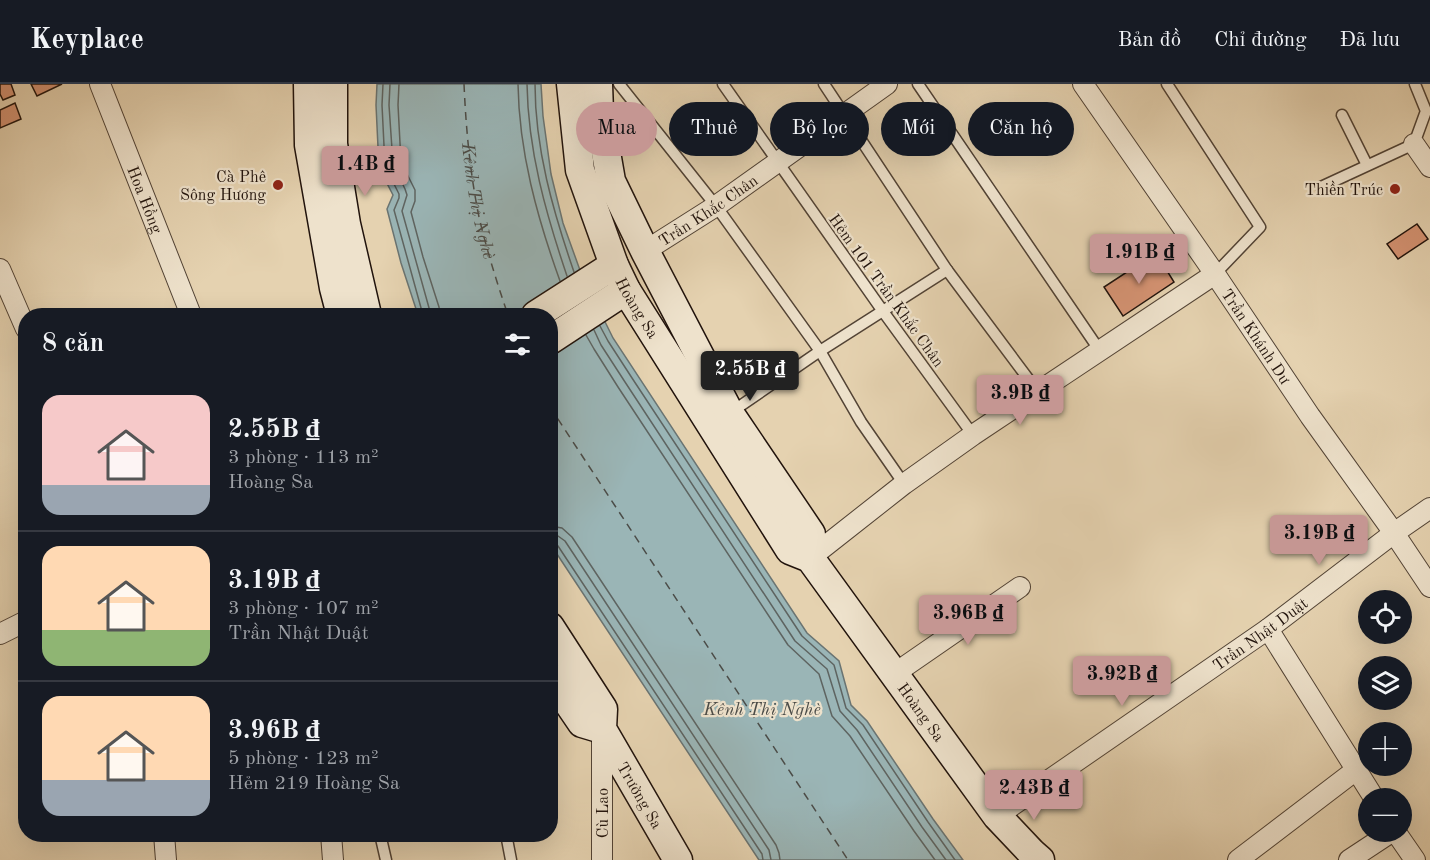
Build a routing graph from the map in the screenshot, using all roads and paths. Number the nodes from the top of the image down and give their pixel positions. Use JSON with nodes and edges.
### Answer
{"nodes":[{"id":1,"x":100,"y":84,"type":"edge"},
{"id":2,"x":308,"y":84,"type":"edge"},
{"id":3,"x":333,"y":84,"type":"edge"},
{"id":4,"x":571,"y":84,"type":"edge"},
{"id":5,"x":598,"y":84,"type":"edge"},
{"id":6,"x":619,"y":84,"type":"edge"},
{"id":7,"x":723,"y":84,"type":"edge"},
{"id":8,"x":824,"y":84,"type":"edge"},
{"id":9,"x":887,"y":84,"type":"edge"},
{"id":10,"x":918,"y":84,"type":"edge"},
{"id":11,"x":1083,"y":84,"type":"edge"},
{"id":12,"x":1167,"y":84,"type":"edge"},
{"id":13,"x":1415,"y":84,"type":"edge"},
{"id":14,"x":837,"y":102,"type":"edge"},
{"id":15,"x":862,"y":102,"type":"edge"},
{"id":16,"x":1342,"y":115,"type":"dead end"},
{"id":17,"x":1414,"y":144,"type":"junction"},
{"id":18,"x":869,"y":151,"type":"edge"},
{"id":19,"x":786,"y":156,"type":"edge"},
{"id":20,"x":777,"y":162,"type":"junction"},
{"id":21,"x":1367,"y":165,"type":"junction"},
{"id":22,"x":1430,"y":167,"type":"edge"},
{"id":23,"x":1321,"y":187,"type":"dead end"},
{"id":24,"x":716,"y":206,"type":"junction"},
{"id":25,"x":645,"y":251,"type":"junction"},
{"id":26,"x":614,"y":265,"type":"junction"},
{"id":27,"x":0,"y":269,"type":"edge"},
{"id":28,"x":947,"y":270,"type":"junction"},
{"id":29,"x":1215,"y":274,"type":"junction"},
{"id":30,"x":626,"y":290,"type":"junction"},
{"id":31,"x":188,"y":308,"type":"edge"},
{"id":32,"x":339,"y":308,"type":"edge"},
{"id":33,"x":365,"y":308,"type":"edge"},
{"id":34,"x":547,"y":308,"type":"edge"},
{"id":35,"x":882,"y":310,"type":"junction"},
{"id":36,"x":18,"y":311,"type":"edge"},
{"id":37,"x":558,"y":335,"type":"edge"},
{"id":38,"x":820,"y":351,"type":"junction"},
{"id":39,"x":1100,"y":351,"type":"junction"},
{"id":40,"x":1038,"y":392,"type":"junction"},
{"id":41,"x":730,"y":414,"type":"junction"},
{"id":42,"x":973,"y":435,"type":"junction"},
{"id":43,"x":904,"y":484,"type":"junction"},
{"id":44,"x":1430,"y":508,"type":"edge"},
{"id":45,"x":1394,"y":533,"type":"junction"},
{"id":46,"x":810,"y":558,"type":"junction"},
{"id":47,"x":1020,"y":587,"type":"dead end"},
{"id":48,"x":1430,"y":587,"type":"edge"},
{"id":49,"x":18,"y":625,"type":"edge"},
{"id":50,"x":1268,"y":629,"type":"junction"},
{"id":51,"x":0,"y":634,"type":"edge"},
{"id":52,"x":558,"y":639,"type":"edge"},
{"id":53,"x":894,"y":674,"type":"junction"},
{"id":54,"x":560,"y":708,"type":"edge"},
{"id":55,"x":602,"y":729,"type":"junction"},
{"id":56,"x":1356,"y":770,"type":"junction"},
{"id":57,"x":1368,"y":788,"type":"edge"},
{"id":58,"x":997,"y":816,"type":"junction"},
{"id":59,"x":165,"y":842,"type":"edge"},
{"id":60,"x":332,"y":842,"type":"edge"},
{"id":61,"x":382,"y":842,"type":"edge"},
{"id":62,"x":508,"y":842,"type":"edge"},
{"id":63,"x":1377,"y":842,"type":"edge"},
{"id":64,"x":1402,"y":842,"type":"edge"},
{"id":65,"x":166,"y":860,"type":"edge"},
{"id":66,"x":333,"y":860,"type":"edge"},
{"id":67,"x":387,"y":860,"type":"edge"},
{"id":68,"x":511,"y":860,"type":"edge"},
{"id":69,"x":602,"y":860,"type":"edge"},
{"id":70,"x":678,"y":860,"type":"edge"},
{"id":71,"x":1040,"y":860,"type":"edge"},
{"id":72,"x":1238,"y":860,"type":"edge"},
{"id":73,"x":1349,"y":860,"type":"edge"},
{"id":74,"x":1415,"y":860,"type":"edge"}],
"edges":[{"from":1,"to":31,"type":"street","name":"Hoa Hồng"},
{"from":2,"to":32,"type":"street"},
{"from":3,"to":33,"type":"street"},
{"from":4,"to":26,"type":"street","name":"Hoàng Sa"},
{"from":5,"to":25,"type":"street","name":"Hoàng Sa"},
{"from":6,"to":24,"type":"lane"},
{"from":7,"to":20,"type":"lane","name":"Hẻm 101 Trần Khắc Chân"},
{"from":8,"to":14,"type":"lane"},
{"from":9,"to":15,"type":"street","name":"Trần Khắc Chân"},
{"from":10,"to":39,"type":"lane"},
{"from":11,"to":29,"type":"street","name":"Trần Khánh Dư"},
{"from":12,"to":29,"type":"lane"},
{"from":13,"to":17,"type":"lane"},
{"from":16,"to":21,"type":"lane"},
{"from":17,"to":21,"type":"lane"},
{"from":17,"to":22,"type":"street"},
{"from":18,"to":28,"type":"lane"},
{"from":19,"to":20,"type":"street","name":"Trần Khắc Chân"},
{"from":20,"to":24,"type":"street","name":"Trần Khắc Chân"},
{"from":20,"to":35,"type":"lane","name":"Hẻm 101 Trần Khắc Chân"},
{"from":21,"to":23,"type":"lane"},
{"from":24,"to":25,"type":"street","name":"Trần Khắc Chân"},
{"from":24,"to":38,"type":"lane"},
{"from":25,"to":41,"type":"street","name":"Hoàng Sa"},
{"from":26,"to":30,"type":"street","name":"Hoàng Sa"},
{"from":26,"to":34,"type":"street"},
{"from":27,"to":36,"type":"street"},
{"from":28,"to":35,"type":"lane"},
{"from":28,"to":40,"type":"lane"},
{"from":29,"to":39,"type":"street"},
{"from":29,"to":45,"type":"street","name":"Trần Khánh Dư"},
{"from":30,"to":37,"type":"street"},
{"from":30,"to":46,"type":"street","name":"Hoàng Sa"},
{"from":35,"to":38,"type":"lane"},
{"from":35,"to":42,"type":"lane","name":"Hẻm 101 Trần Khắc Chân"},
{"from":38,"to":41,"type":"lane"},
{"from":38,"to":43,"type":"lane"},
{"from":39,"to":40,"type":"street"},
{"from":40,"to":42,"type":"street"},
{"from":41,"to":46,"type":"street","name":"Hoàng Sa"},
{"from":42,"to":43,"type":"street"},
{"from":43,"to":46,"type":"street"},
{"from":44,"to":45,"type":"street","name":"Trần Nhật Duật"},
{"from":45,"to":48,"type":"street","name":"Trần Khánh Dư"},
{"from":45,"to":50,"type":"street","name":"Trần Nhật Duật"},
{"from":46,"to":53,"type":"street","name":"Hoàng Sa"},
{"from":47,"to":53,"type":"street"},
{"from":49,"to":51,"type":"street"},
{"from":50,"to":56,"type":"street"},
{"from":50,"to":58,"type":"street","name":"Trần Nhật Duật"},
{"from":52,"to":55,"type":"street","name":"Trường Sa"},
{"from":53,"to":58,"type":"street","name":"Hoàng Sa"},
{"from":54,"to":55,"type":"street"},
{"from":55,"to":69,"type":"street","name":"Cù Lao"},
{"from":55,"to":70,"type":"street","name":"Trường Sa"},
{"from":56,"to":57,"type":"street"},
{"from":56,"to":72,"type":"street"},
{"from":58,"to":71,"type":"street","name":"Hoàng Sa"},
{"from":59,"to":65,"type":"street"},
{"from":60,"to":66,"type":"street"},
{"from":61,"to":67,"type":"lane"},
{"from":62,"to":68,"type":"lane"},
{"from":63,"to":73,"type":"street"},
{"from":64,"to":74,"type":"street"}]}
